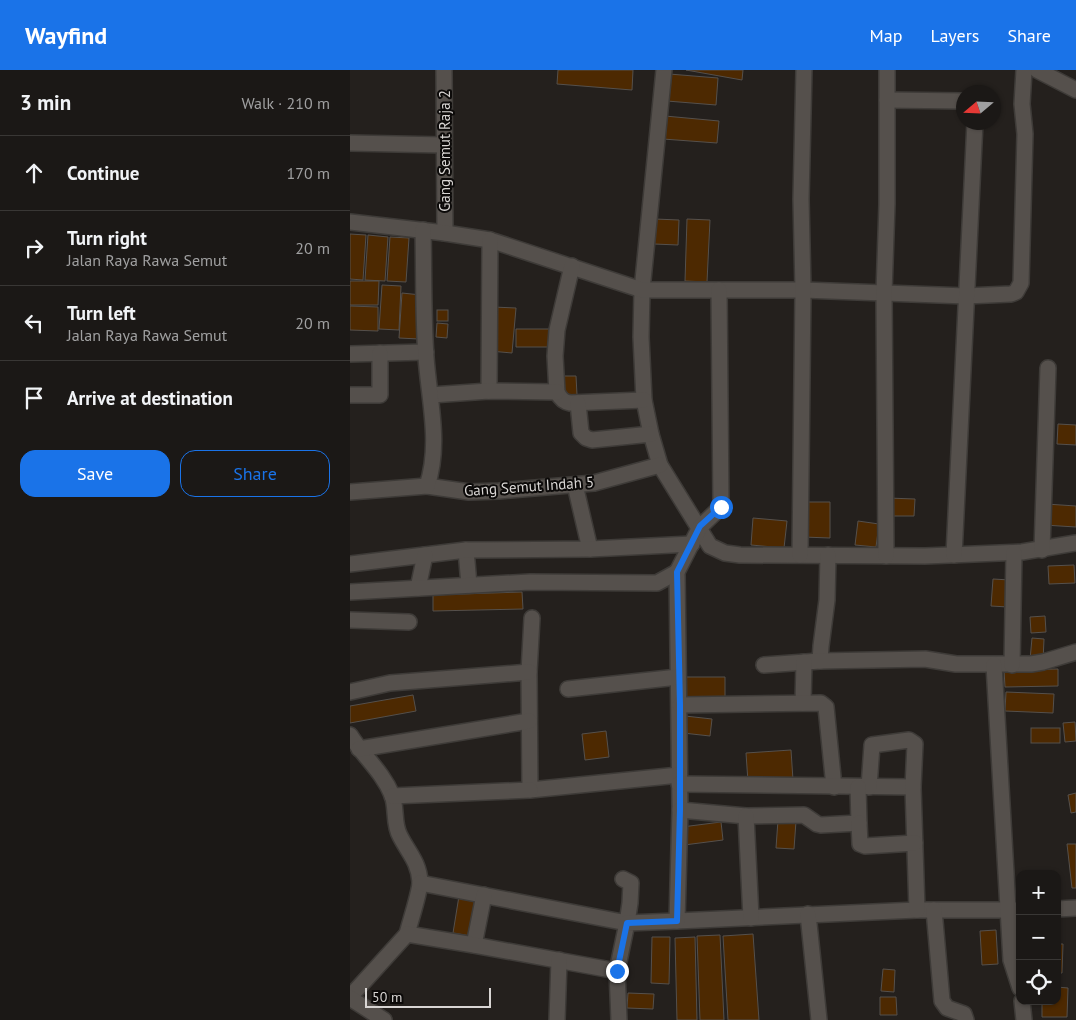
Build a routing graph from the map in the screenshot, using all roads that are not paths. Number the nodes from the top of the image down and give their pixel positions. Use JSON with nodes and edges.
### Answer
{"nodes":[{"id":1,"x":444,"y":70,"type":"edge"},
{"id":2,"x":664,"y":70,"type":"edge"},
{"id":3,"x":804,"y":70,"type":"edge"},
{"id":4,"x":887,"y":70,"type":"edge"},
{"id":5,"x":1024,"y":70,"type":"edge"},
{"id":6,"x":1037,"y":70,"type":"edge"},
{"id":7,"x":1076,"y":90,"type":"edge"},
{"id":8,"x":887,"y":100,"type":"junction"},
{"id":9,"x":956,"y":101,"type":"edge"},
{"id":10,"x":975,"y":130,"type":"edge"},
{"id":11,"x":350,"y":143,"type":"edge"},
{"id":12,"x":444,"y":145,"type":"junction"},
{"id":13,"x":350,"y":222,"type":"edge"},
{"id":14,"x":423,"y":230,"type":"junction"},
{"id":15,"x":445,"y":233,"type":"junction"},
{"id":16,"x":490,"y":240,"type":"junction"},
{"id":17,"x":572,"y":266,"type":"junction"},
{"id":18,"x":642,"y":290,"type":"junction"},
{"id":19,"x":719,"y":290,"type":"junction"},
{"id":20,"x":803,"y":290,"type":"junction"},
{"id":21,"x":884,"y":293,"type":"junction"},
{"id":22,"x":966,"y":296,"type":"junction"},
{"id":23,"x":426,"y":352,"type":"junction"},
{"id":24,"x":380,"y":353,"type":"junction"},
{"id":25,"x":350,"y":354,"type":"edge"},
{"id":26,"x":1048,"y":368,"type":"dead end"},
{"id":27,"x":489,"y":391,"type":"junction"},
{"id":28,"x":557,"y":392,"type":"junction"},
{"id":29,"x":350,"y":395,"type":"edge"},
{"id":30,"x":430,"y":395,"type":"junction"},
{"id":31,"x":644,"y":400,"type":"junction"},
{"id":32,"x":578,"y":403,"type":"junction"},
{"id":33,"x":651,"y":434,"type":"junction"},
{"id":34,"x":660,"y":465,"type":"junction"},
{"id":35,"x":575,"y":485,"type":"junction"},
{"id":36,"x":427,"y":486,"type":"junction"},
{"id":37,"x":350,"y":492,"type":"edge"},
{"id":38,"x":700,"y":526,"type":"junction"},
{"id":39,"x":1076,"y":543,"type":"edge"},
{"id":40,"x":692,"y":544,"type":"junction"},
{"id":41,"x":590,"y":549,"type":"junction"},
{"id":42,"x":466,"y":550,"type":"junction"},
{"id":43,"x":1042,"y":550,"type":"junction"},
{"id":44,"x":1014,"y":552,"type":"junction"},
{"id":45,"x":954,"y":554,"type":"junction"},
{"id":46,"x":425,"y":555,"type":"junction"},
{"id":47,"x":800,"y":555,"type":"junction"},
{"id":48,"x":828,"y":556,"type":"junction"},
{"id":49,"x":886,"y":556,"type":"junction"},
{"id":50,"x":350,"y":564,"type":"edge"},
{"id":51,"x":677,"y":572,"type":"junction"},
{"id":52,"x":469,"y":585,"type":"junction"},
{"id":53,"x":418,"y":588,"type":"junction"},
{"id":54,"x":350,"y":592,"type":"edge"},
{"id":55,"x":532,"y":618,"type":"dead end"},
{"id":56,"x":350,"y":620,"type":"edge"},
{"id":57,"x":410,"y":622,"type":"dead end"},
{"id":58,"x":1076,"y":652,"type":"edge"},
{"id":59,"x":820,"y":661,"type":"junction"},
{"id":60,"x":804,"y":662,"type":"junction"},
{"id":61,"x":764,"y":665,"type":"dead end"},
{"id":62,"x":994,"y":665,"type":"junction"},
{"id":63,"x":1012,"y":665,"type":"junction"},
{"id":64,"x":530,"y":672,"type":"junction"},
{"id":65,"x":678,"y":677,"type":"junction"},
{"id":66,"x":568,"y":689,"type":"dead end"},
{"id":67,"x":350,"y":692,"type":"edge"},
{"id":68,"x":803,"y":703,"type":"junction"},
{"id":69,"x":680,"y":705,"type":"junction"},
{"id":70,"x":529,"y":721,"type":"junction"},
{"id":71,"x":350,"y":735,"type":"edge"},
{"id":72,"x":359,"y":749,"type":"junction"},
{"id":73,"x":679,"y":780,"type":"junction"},
{"id":74,"x":834,"y":787,"type":"junction"},
{"id":75,"x":864,"y":787,"type":"junction"},
{"id":76,"x":913,"y":787,"type":"junction"},
{"id":77,"x":530,"y":790,"type":"junction"},
{"id":78,"x":392,"y":796,"type":"junction"},
{"id":79,"x":680,"y":810,"type":"junction"},
{"id":80,"x":746,"y":816,"type":"junction"},
{"id":81,"x":859,"y":823,"type":"junction"},
{"id":82,"x":915,"y":843,"type":"junction"},
{"id":83,"x":623,"y":879,"type":"dead end"},
{"id":84,"x":420,"y":883,"type":"junction"},
{"id":85,"x":484,"y":895,"type":"junction"},
{"id":86,"x":1076,"y":908,"type":"edge"},
{"id":87,"x":1061,"y":909,"type":"edge"},
{"id":88,"x":918,"y":910,"type":"junction"},
{"id":89,"x":934,"y":910,"type":"junction"},
{"id":90,"x":1014,"y":911,"type":"edge"},
{"id":91,"x":808,"y":914,"type":"junction"},
{"id":92,"x":751,"y":918,"type":"junction"},
{"id":93,"x":677,"y":921,"type":"junction"},
{"id":94,"x":627,"y":923,"type":"junction"},
{"id":95,"x":407,"y":934,"type":"junction"},
{"id":96,"x":474,"y":944,"type":"junction"},
{"id":97,"x":559,"y":960,"type":"junction"},
{"id":98,"x":617,"y":971,"type":"junction"},
{"id":99,"x":1016,"y":976,"type":"edge"},
{"id":100,"x":350,"y":998,"type":"edge"},
{"id":101,"x":1022,"y":1005,"type":"edge"},
{"id":102,"x":384,"y":1020,"type":"edge"},
{"id":103,"x":557,"y":1020,"type":"edge"},
{"id":104,"x":619,"y":1020,"type":"edge"},
{"id":105,"x":819,"y":1020,"type":"edge"},
{"id":106,"x":966,"y":1020,"type":"edge"},
{"id":107,"x":1024,"y":1020,"type":"edge"}],
"edges":[{"from":1,"to":12,"type":"street","name":"Gang Semut Raja 2"},
{"from":2,"to":18,"type":"street"},
{"from":3,"to":20,"type":"street"},
{"from":4,"to":8,"type":"street"},
{"from":5,"to":22,"type":"street"},
{"from":6,"to":7,"type":"street"},
{"from":8,"to":9,"type":"street"},
{"from":8,"to":21,"type":"street"},
{"from":10,"to":22,"type":"street"},
{"from":11,"to":12,"type":"street"},
{"from":12,"to":15,"type":"street","name":"Gang Semut Raja 2"},
{"from":13,"to":14,"type":"street"},
{"from":14,"to":15,"type":"street"},
{"from":14,"to":23,"type":"street"},
{"from":15,"to":16,"type":"street"},
{"from":16,"to":17,"type":"street"},
{"from":16,"to":27,"type":"street"},
{"from":17,"to":18,"type":"street"},
{"from":17,"to":28,"type":"street"},
{"from":18,"to":19,"type":"street"},
{"from":18,"to":31,"type":"street"},
{"from":19,"to":20,"type":"street"},
{"from":19,"to":38,"type":"street"},
{"from":20,"to":21,"type":"street"},
{"from":20,"to":47,"type":"street"},
{"from":21,"to":22,"type":"street"},
{"from":21,"to":49,"type":"street"},
{"from":22,"to":45,"type":"street"},
{"from":23,"to":24,"type":"street"},
{"from":23,"to":30,"type":"street"},
{"from":24,"to":25,"type":"street"},
{"from":24,"to":29,"type":"street"},
{"from":26,"to":43,"type":"street"},
{"from":27,"to":28,"type":"street"},
{"from":27,"to":30,"type":"street"},
{"from":28,"to":32,"type":"street"},
{"from":30,"to":36,"type":"street"},
{"from":31,"to":32,"type":"street"},
{"from":31,"to":33,"type":"street"},
{"from":32,"to":33,"type":"street"},
{"from":33,"to":34,"type":"street"},
{"from":34,"to":35,"type":"street","name":"Gang Semut Indah 5"},
{"from":34,"to":38,"type":"street"},
{"from":35,"to":36,"type":"street","name":"Gang Semut Indah 5"},
{"from":35,"to":41,"type":"street"},
{"from":36,"to":37,"type":"street","name":"Gang Semut Indah 5"},
{"from":38,"to":40,"type":"street"},
{"from":38,"to":47,"type":"street"},
{"from":39,"to":43,"type":"street"},
{"from":40,"to":41,"type":"street"},
{"from":40,"to":51,"type":"street"},
{"from":41,"to":42,"type":"street"},
{"from":42,"to":46,"type":"street"},
{"from":42,"to":52,"type":"street"},
{"from":43,"to":44,"type":"street"},
{"from":44,"to":45,"type":"street"},
{"from":44,"to":63,"type":"street"},
{"from":45,"to":49,"type":"street"},
{"from":46,"to":50,"type":"street"},
{"from":46,"to":53,"type":"street"},
{"from":47,"to":48,"type":"street"},
{"from":48,"to":49,"type":"street"},
{"from":48,"to":59,"type":"street"},
{"from":51,"to":52,"type":"street"},
{"from":51,"to":65,"type":"street"},
{"from":52,"to":53,"type":"street"},
{"from":53,"to":54,"type":"street"},
{"from":55,"to":64,"type":"street"},
{"from":56,"to":57,"type":"street"},
{"from":58,"to":63,"type":"street"},
{"from":59,"to":60,"type":"street"},
{"from":59,"to":62,"type":"street"},
{"from":60,"to":61,"type":"street"},
{"from":60,"to":68,"type":"street"},
{"from":62,"to":63,"type":"street"},
{"from":62,"to":90,"type":"street"},
{"from":64,"to":67,"type":"street"},
{"from":64,"to":70,"type":"street"},
{"from":65,"to":66,"type":"street"},
{"from":65,"to":69,"type":"street"},
{"from":68,"to":69,"type":"street"},
{"from":68,"to":74,"type":"street"},
{"from":69,"to":73,"type":"street"},
{"from":70,"to":72,"type":"street"},
{"from":70,"to":77,"type":"street"},
{"from":71,"to":72,"type":"street"},
{"from":72,"to":78,"type":"street"},
{"from":73,"to":74,"type":"street"},
{"from":73,"to":77,"type":"street"},
{"from":73,"to":79,"type":"street"},
{"from":74,"to":75,"type":"street"},
{"from":75,"to":76,"type":"street"},
{"from":75,"to":76,"type":"street"},
{"from":75,"to":81,"type":"street"},
{"from":76,"to":82,"type":"street"},
{"from":77,"to":78,"type":"street"},
{"from":78,"to":84,"type":"street"},
{"from":79,"to":80,"type":"street"},
{"from":79,"to":93,"type":"street"},
{"from":80,"to":81,"type":"street"},
{"from":80,"to":92,"type":"street"},
{"from":81,"to":82,"type":"street"},
{"from":82,"to":88,"type":"street"},
{"from":83,"to":94,"type":"street"},
{"from":84,"to":85,"type":"street"},
{"from":84,"to":95,"type":"street"},
{"from":85,"to":94,"type":"street"},
{"from":85,"to":96,"type":"street"},
{"from":86,"to":87,"type":"street"},
{"from":88,"to":89,"type":"street"},
{"from":88,"to":91,"type":"street"},
{"from":89,"to":90,"type":"street"},
{"from":89,"to":106,"type":"street"},
{"from":90,"to":99,"type":"street"},
{"from":91,"to":92,"type":"street"},
{"from":91,"to":105,"type":"street"},
{"from":92,"to":93,"type":"street"},
{"from":93,"to":94,"type":"street"},
{"from":94,"to":98,"type":"street"},
{"from":95,"to":96,"type":"street"},
{"from":95,"to":100,"type":"street"},
{"from":96,"to":97,"type":"street"},
{"from":97,"to":98,"type":"street"},
{"from":97,"to":103,"type":"street"},
{"from":98,"to":104,"type":"street"},
{"from":100,"to":102,"type":"street"},
{"from":101,"to":107,"type":"street"}]}
